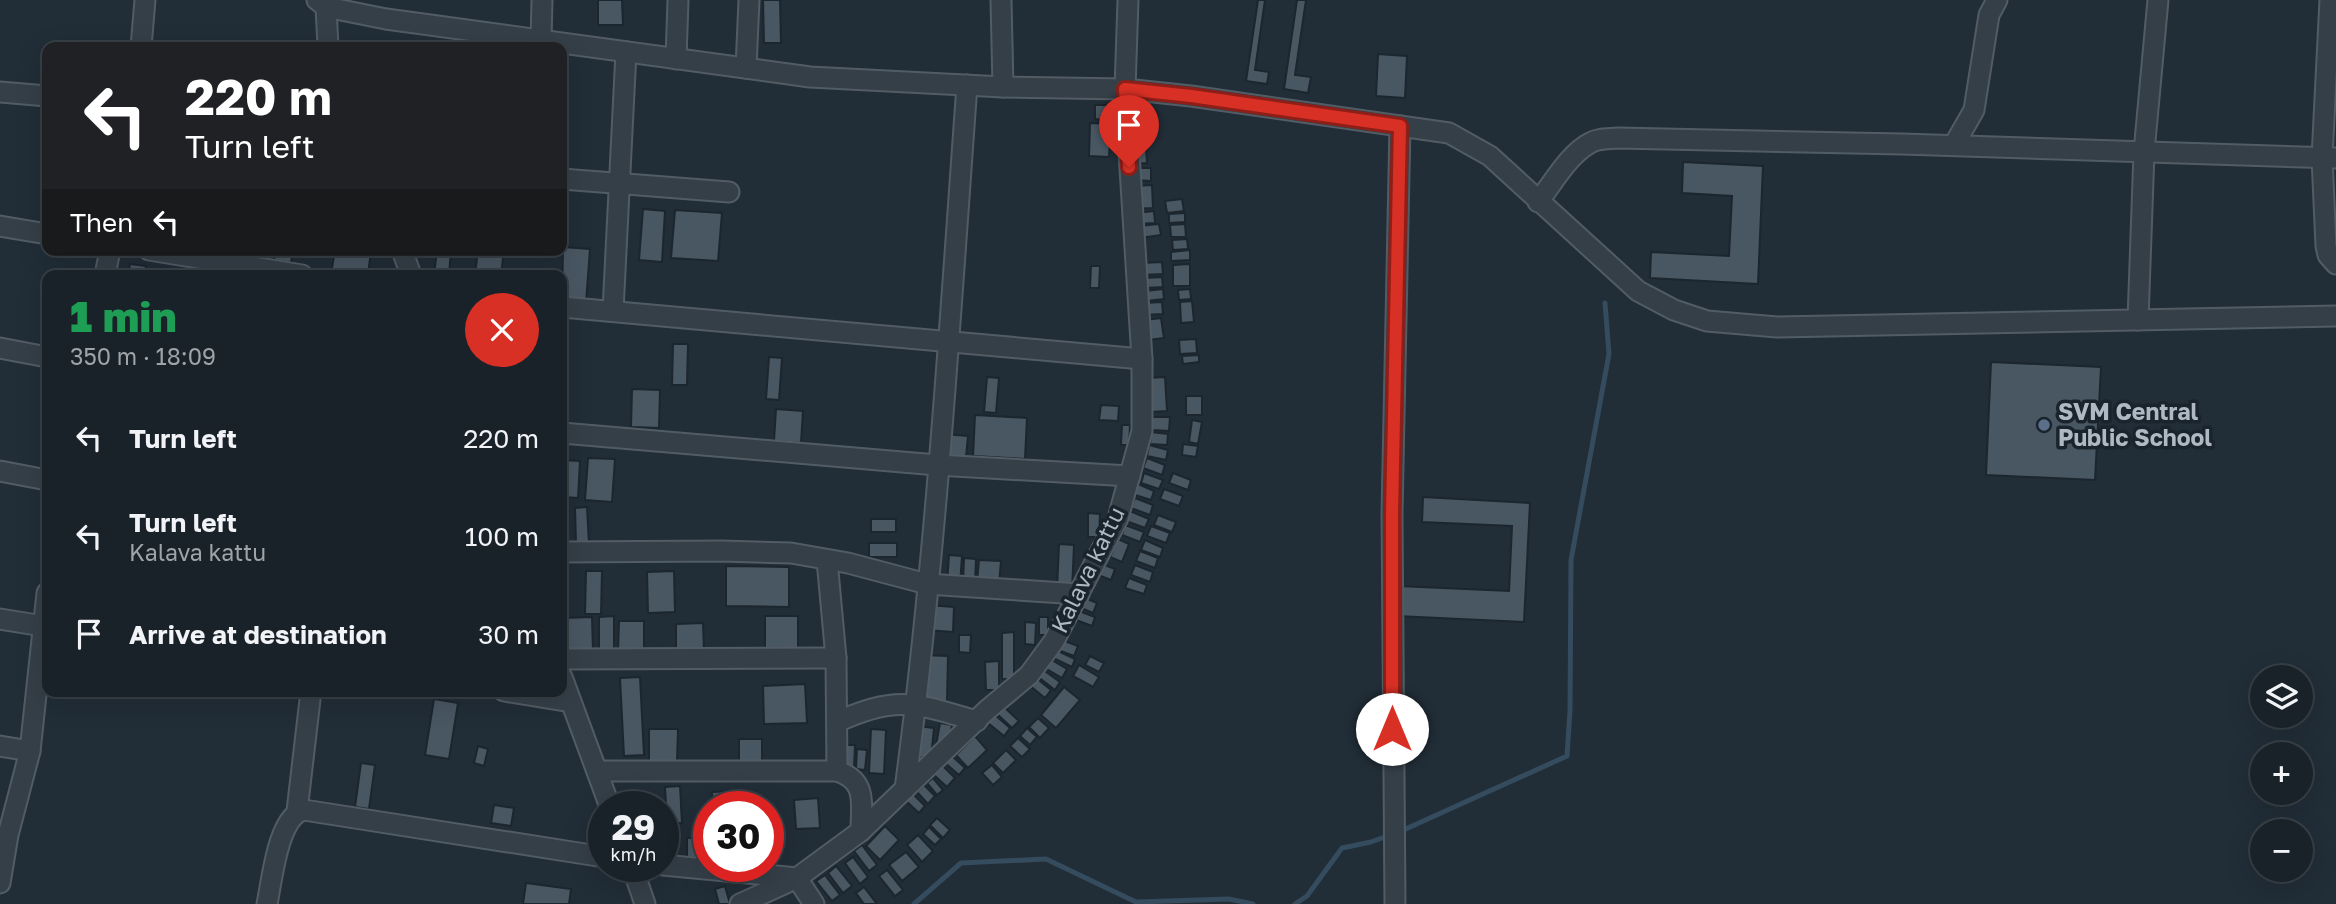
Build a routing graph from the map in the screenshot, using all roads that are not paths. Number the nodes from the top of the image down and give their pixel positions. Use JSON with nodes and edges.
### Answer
{"nodes":[{"id":1,"x":145,"y":0,"type":"edge"},
{"id":2,"x":542,"y":0,"type":"edge"},
{"id":3,"x":678,"y":0,"type":"edge"},
{"id":4,"x":749,"y":0,"type":"edge"},
{"id":5,"x":1001,"y":0,"type":"edge"},
{"id":6,"x":1128,"y":0,"type":"edge"},
{"id":7,"x":1997,"y":0,"type":"edge"},
{"id":8,"x":2158,"y":0,"type":"edge"},
{"id":9,"x":2330,"y":0,"type":"edge"},
{"id":10,"x":322,"y":4,"type":"edge"},
{"id":11,"x":541,"y":40,"type":"junction"},
{"id":12,"x":141,"y":42,"type":"edge"},
{"id":13,"x":327,"y":42,"type":"edge"},
{"id":14,"x":555,"y":42,"type":"edge"},
{"id":15,"x":567,"y":44,"type":"edge"},
{"id":16,"x":626,"y":52,"type":"junction"},
{"id":17,"x":677,"y":59,"type":"junction"},
{"id":18,"x":746,"y":68,"type":"junction"},
{"id":19,"x":967,"y":85,"type":"junction"},
{"id":20,"x":1003,"y":87,"type":"junction"},
{"id":21,"x":1125,"y":89,"type":"junction"},
{"id":22,"x":0,"y":92,"type":"edge"},
{"id":23,"x":42,"y":96,"type":"edge"},
{"id":24,"x":1400,"y":126,"type":"junction"},
{"id":25,"x":1954,"y":145,"type":"junction"},
{"id":26,"x":2144,"y":152,"type":"junction"},
{"id":27,"x":2329,"y":158,"type":"edge"},
{"id":28,"x":567,"y":179,"type":"edge"},
{"id":29,"x":620,"y":184,"type":"junction"},
{"id":30,"x":729,"y":192,"type":"dead end"},
{"id":31,"x":1538,"y":202,"type":"junction"},
{"id":32,"x":0,"y":226,"type":"edge"},
{"id":33,"x":42,"y":233,"type":"edge"},
{"id":34,"x":186,"y":256,"type":"edge"},
{"id":35,"x":2336,"y":264,"type":"edge"},
{"id":36,"x":271,"y":270,"type":"edge"},
{"id":37,"x":567,"y":307,"type":"edge"},
{"id":38,"x":613,"y":311,"type":"junction"},
{"id":39,"x":2336,"y":316,"type":"edge"},
{"id":40,"x":2138,"y":320,"type":"junction"},
{"id":41,"x":948,"y":341,"type":"junction"},
{"id":42,"x":0,"y":348,"type":"edge"},
{"id":43,"x":42,"y":356,"type":"edge"},
{"id":44,"x":1142,"y":359,"type":"junction"},
{"id":45,"x":567,"y":433,"type":"edge"},
{"id":46,"x":937,"y":465,"type":"junction"},
{"id":47,"x":0,"y":471,"type":"edge"},
{"id":48,"x":1130,"y":476,"type":"junction"},
{"id":49,"x":42,"y":479,"type":"edge"},
{"id":50,"x":567,"y":552,"type":"edge"},
{"id":51,"x":827,"y":560,"type":"junction"},
{"id":52,"x":927,"y":584,"type":"junction"},
{"id":53,"x":1079,"y":594,"type":"junction"},
{"id":54,"x":0,"y":618,"type":"edge"},
{"id":55,"x":42,"y":626,"type":"edge"},
{"id":56,"x":42,"y":636,"type":"edge"},
{"id":57,"x":567,"y":659,"type":"edge"},
{"id":58,"x":836,"y":659,"type":"junction"},
{"id":59,"x":567,"y":691,"type":"edge"},
{"id":60,"x":310,"y":697,"type":"edge"},
{"id":61,"x":541,"y":697,"type":"edge"},
{"id":62,"x":571,"y":702,"type":"junction"},
{"id":63,"x":916,"y":704,"type":"junction"},
{"id":64,"x":977,"y":721,"type":"junction"},
{"id":65,"x":837,"y":722,"type":"junction"},
{"id":66,"x":0,"y":746,"type":"edge"},
{"id":67,"x":30,"y":751,"type":"junction"},
{"id":68,"x":597,"y":771,"type":"junction"},
{"id":69,"x":837,"y":771,"type":"junction"},
{"id":70,"x":905,"y":789,"type":"junction"},
{"id":71,"x":604,"y":791,"type":"edge"},
{"id":72,"x":297,"y":811,"type":"junction"},
{"id":73,"x":861,"y":831,"type":"junction"},
{"id":74,"x":4,"y":834,"type":"edge"},
{"id":75,"x":588,"y":854,"type":"edge"},
{"id":76,"x":679,"y":867,"type":"edge"},
{"id":77,"x":797,"y":878,"type":"junction"},
{"id":78,"x":637,"y":882,"type":"edge"},
{"id":79,"x":0,"y":883,"type":"edge"},
{"id":80,"x":267,"y":904,"type":"edge"},
{"id":81,"x":645,"y":904,"type":"edge"},
{"id":82,"x":740,"y":904,"type":"edge"},
{"id":83,"x":814,"y":904,"type":"edge"},
{"id":84,"x":1395,"y":904,"type":"edge"}],
"edges":[{"from":1,"to":12,"type":"street"},
{"from":2,"to":11,"type":"street"},
{"from":3,"to":17,"type":"street"},
{"from":4,"to":18,"type":"street"},
{"from":5,"to":20,"type":"street"},
{"from":6,"to":21,"type":"street","name":"Kalava kattu"},
{"from":7,"to":25,"type":"street"},
{"from":8,"to":26,"type":"street"},
{"from":9,"to":27,"type":"street"},
{"from":10,"to":11,"type":"street"},
{"from":10,"to":13,"type":"street"},
{"from":11,"to":14,"type":"street"},
{"from":15,"to":16,"type":"street"},
{"from":16,"to":17,"type":"street"},
{"from":16,"to":29,"type":"street"},
{"from":17,"to":18,"type":"street"},
{"from":18,"to":19,"type":"street"},
{"from":19,"to":20,"type":"street"},
{"from":19,"to":41,"type":"street"},
{"from":20,"to":21,"type":"street"},
{"from":21,"to":24,"type":"street"},
{"from":21,"to":44,"type":"street","name":"Kalava kattu"},
{"from":22,"to":23,"type":"street"},
{"from":24,"to":31,"type":"street"},
{"from":24,"to":84,"type":"street"},
{"from":25,"to":26,"type":"street"},
{"from":25,"to":31,"type":"street"},
{"from":26,"to":27,"type":"street"},
{"from":26,"to":40,"type":"street"},
{"from":27,"to":35,"type":"street"},
{"from":28,"to":29,"type":"street"},
{"from":29,"to":30,"type":"street"},
{"from":29,"to":38,"type":"street"},
{"from":31,"to":40,"type":"street"},
{"from":32,"to":33,"type":"street"},
{"from":34,"to":36,"type":"street"},
{"from":37,"to":38,"type":"street"},
{"from":38,"to":41,"type":"street"},
{"from":39,"to":40,"type":"street"},
{"from":41,"to":44,"type":"street"},
{"from":41,"to":46,"type":"street"},
{"from":42,"to":43,"type":"street"},
{"from":44,"to":48,"type":"street","name":"Kalava kattu"},
{"from":45,"to":46,"type":"street"},
{"from":46,"to":48,"type":"street"},
{"from":46,"to":52,"type":"street"},
{"from":47,"to":49,"type":"street"},
{"from":48,"to":53,"type":"street","name":"Kalava kattu"},
{"from":50,"to":51,"type":"street"},
{"from":51,"to":52,"type":"street"},
{"from":51,"to":58,"type":"street"},
{"from":52,"to":53,"type":"street"},
{"from":52,"to":63,"type":"street"},
{"from":53,"to":64,"type":"street","name":"Kalava kattu"},
{"from":54,"to":55,"type":"street"},
{"from":56,"to":67,"type":"street"},
{"from":57,"to":58,"type":"street"},
{"from":58,"to":65,"type":"street"},
{"from":59,"to":62,"type":"street"},
{"from":60,"to":72,"type":"street"},
{"from":61,"to":62,"type":"street"},
{"from":62,"to":68,"type":"street"},
{"from":63,"to":64,"type":"street"},
{"from":63,"to":65,"type":"street"},
{"from":63,"to":70,"type":"street"},
{"from":64,"to":70,"type":"street","name":"Kalava kattu"},
{"from":65,"to":69,"type":"street"},
{"from":66,"to":67,"type":"street"},
{"from":67,"to":74,"type":"street"},
{"from":68,"to":69,"type":"street"},
{"from":68,"to":71,"type":"street"},
{"from":69,"to":73,"type":"street"},
{"from":70,"to":73,"type":"street","name":"Kalava kattu"},
{"from":72,"to":75,"type":"street"},
{"from":72,"to":80,"type":"street"},
{"from":73,"to":77,"type":"street","name":"Kalava kattu"},
{"from":74,"to":79,"type":"street"},
{"from":76,"to":77,"type":"street"},
{"from":77,"to":82,"type":"street","name":"Kalava kattu"},
{"from":77,"to":83,"type":"street"},
{"from":78,"to":81,"type":"street"}]}
